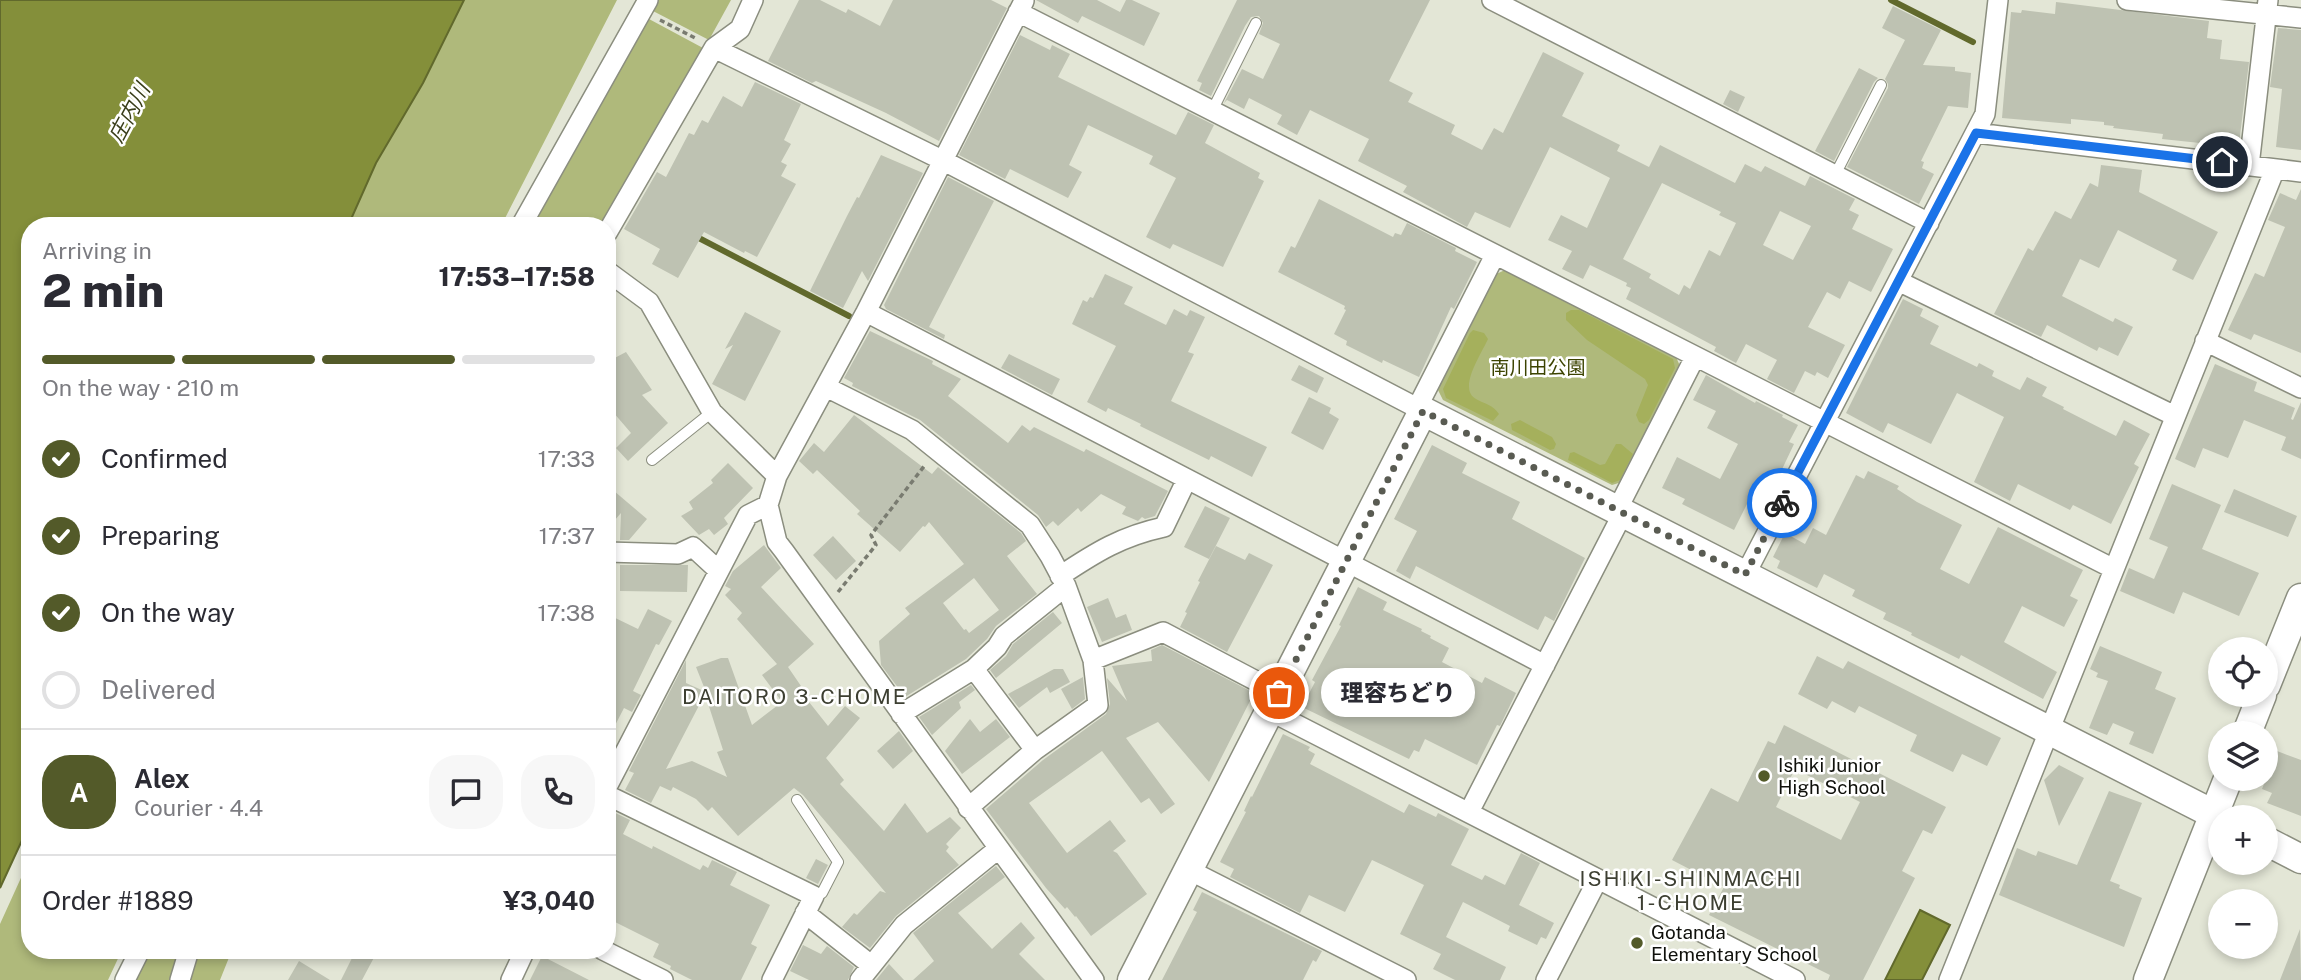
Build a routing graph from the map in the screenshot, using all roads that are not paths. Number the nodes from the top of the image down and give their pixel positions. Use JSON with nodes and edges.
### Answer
{"nodes":[{"id":1,"x":739,"y":0,"type":"edge"},
{"id":2,"x":753,"y":0,"type":"edge"},
{"id":3,"x":1492,"y":0,"type":"edge"},
{"id":4,"x":1998,"y":0,"type":"edge"},
{"id":5,"x":2127,"y":0,"type":"edge"},
{"id":6,"x":646,"y":5,"type":"edge"},
{"id":7,"x":1021,"y":6,"type":"edge"},
{"id":8,"x":2267,"y":7,"type":"edge"},
{"id":9,"x":2301,"y":19,"type":"edge"},
{"id":10,"x":1256,"y":23,"type":"dead end"},
{"id":11,"x":740,"y":29,"type":"junction"},
{"id":12,"x":714,"y":48,"type":"junction"},
{"id":13,"x":1881,"y":85,"type":"dead end"},
{"id":14,"x":1212,"y":111,"type":"junction"},
{"id":15,"x":1976,"y":133,"type":"junction"},
{"id":16,"x":942,"y":160,"type":"junction"},
{"id":17,"x":2249,"y":166,"type":"junction"},
{"id":18,"x":2276,"y":169,"type":"junction"},
{"id":19,"x":2301,"y":172,"type":"edge"},
{"id":20,"x":1835,"y":175,"type":"junction"},
{"id":21,"x":526,"y":217,"type":"edge"},
{"id":22,"x":616,"y":217,"type":"edge"},
{"id":23,"x":1929,"y":223,"type":"junction"},
{"id":24,"x":1495,"y":255,"type":"junction"},
{"id":25,"x":616,"y":278,"type":"edge"},
{"id":26,"x":1898,"y":281,"type":"junction"},
{"id":27,"x":866,"y":312,"type":"junction"},
{"id":28,"x":2205,"y":341,"type":"junction"},
{"id":29,"x":1695,"y":357,"type":"junction"},
{"id":30,"x":826,"y":387,"type":"junction"},
{"id":31,"x":2301,"y":388,"type":"edge"},
{"id":32,"x":1420,"y":409,"type":"junction"},
{"id":33,"x":712,"y":412,"type":"junction"},
{"id":34,"x":2175,"y":416,"type":"junction"},
{"id":35,"x":1824,"y":423,"type":"junction"},
{"id":36,"x":652,"y":460,"type":"dead end"},
{"id":37,"x":777,"y":476,"type":"junction"},
{"id":38,"x":1187,"y":479,"type":"junction"},
{"id":39,"x":768,"y":505,"type":"junction"},
{"id":40,"x":1620,"y":511,"type":"junction"},
{"id":41,"x":616,"y":552,"type":"edge"},
{"id":42,"x":1346,"y":561,"type":"junction"},
{"id":43,"x":2114,"y":569,"type":"junction"},
{"id":44,"x":719,"y":570,"type":"junction"},
{"id":45,"x":1745,"y":575,"type":"junction"},
{"id":46,"x":1063,"y":581,"type":"junction"},
{"id":47,"x":2301,"y":598,"type":"edge"},
{"id":48,"x":2278,"y":655,"type":"edge"},
{"id":49,"x":1093,"y":660,"type":"junction"},
{"id":50,"x":1545,"y":665,"type":"junction"},
{"id":51,"x":974,"y":669,"type":"junction"},
{"id":52,"x":1274,"y":702,"type":"junction"},
{"id":53,"x":901,"y":714,"type":"junction"},
{"id":54,"x":2049,"y":730,"type":"junction"},
{"id":55,"x":1035,"y":750,"type":"junction"},
{"id":56,"x":616,"y":754,"type":"edge"},
{"id":57,"x":616,"y":800,"type":"edge"},
{"id":58,"x":797,"y":800,"type":"dead end"},
{"id":59,"x":968,"y":808,"type":"junction"},
{"id":60,"x":2208,"y":811,"type":"edge"},
{"id":61,"x":1469,"y":812,"type":"junction"},
{"id":62,"x":2208,"y":837,"type":"edge"},
{"id":63,"x":2278,"y":847,"type":"edge"},
{"id":64,"x":998,"y":849,"type":"junction"},
{"id":65,"x":2301,"y":859,"type":"edge"},
{"id":66,"x":1189,"y":870,"type":"junction"},
{"id":67,"x":1598,"y":879,"type":"junction"},
{"id":68,"x":810,"y":905,"type":"junction"},
{"id":69,"x":616,"y":956,"type":"edge"},
{"id":70,"x":135,"y":959,"type":"edge"},
{"id":71,"x":186,"y":959,"type":"edge"},
{"id":72,"x":521,"y":959,"type":"edge"},
{"id":73,"x":866,"y":973,"type":"edge"},
{"id":74,"x":125,"y":980,"type":"edge"},
{"id":75,"x":180,"y":980,"type":"edge"},
{"id":76,"x":511,"y":980,"type":"edge"},
{"id":77,"x":663,"y":980,"type":"edge"},
{"id":78,"x":772,"y":980,"type":"edge"},
{"id":79,"x":1094,"y":980,"type":"edge"},
{"id":80,"x":1132,"y":980,"type":"edge"},
{"id":81,"x":1406,"y":980,"type":"edge"},
{"id":82,"x":1546,"y":980,"type":"edge"},
{"id":83,"x":1795,"y":980,"type":"edge"},
{"id":84,"x":1949,"y":980,"type":"edge"},
{"id":85,"x":2148,"y":980,"type":"edge"}],
"edges":[{"from":1,"to":11,"type":"street"},
{"from":2,"to":11,"type":"street"},
{"from":3,"to":20,"type":"street"},
{"from":4,"to":15,"type":"street"},
{"from":5,"to":8,"type":"street"},
{"from":6,"to":21,"type":"street"},
{"from":7,"to":14,"type":"street"},
{"from":7,"to":16,"type":"street"},
{"from":8,"to":9,"type":"street"},
{"from":8,"to":17,"type":"street"},
{"from":10,"to":14,"type":"lane"},
{"from":11,"to":12,"type":"street"},
{"from":12,"to":16,"type":"street"},
{"from":12,"to":22,"type":"street"},
{"from":13,"to":20,"type":"lane"},
{"from":14,"to":24,"type":"street"},
{"from":15,"to":17,"type":"street"},
{"from":15,"to":23,"type":"street"},
{"from":16,"to":27,"type":"street"},
{"from":16,"to":32,"type":"street"},
{"from":17,"to":18,"type":"street"},
{"from":18,"to":19,"type":"street"},
{"from":18,"to":28,"type":"street"},
{"from":20,"to":23,"type":"street"},
{"from":23,"to":26,"type":"street"},
{"from":24,"to":29,"type":"street"},
{"from":24,"to":32,"type":"street"},
{"from":25,"to":33,"type":"street"},
{"from":26,"to":34,"type":"street"},
{"from":26,"to":35,"type":"street"},
{"from":27,"to":30,"type":"street"},
{"from":27,"to":38,"type":"street"},
{"from":28,"to":31,"type":"street"},
{"from":28,"to":34,"type":"street"},
{"from":29,"to":35,"type":"street"},
{"from":29,"to":40,"type":"street"},
{"from":30,"to":37,"type":"street"},
{"from":30,"to":46,"type":"street"},
{"from":32,"to":40,"type":"street"},
{"from":32,"to":42,"type":"street"},
{"from":33,"to":36,"type":"lane"},
{"from":33,"to":37,"type":"street"},
{"from":34,"to":43,"type":"street"},
{"from":35,"to":43,"type":"street"},
{"from":35,"to":45,"type":"street"},
{"from":37,"to":39,"type":"street"},
{"from":38,"to":42,"type":"street"},
{"from":38,"to":46,"type":"street"},
{"from":39,"to":44,"type":"street"},
{"from":39,"to":53,"type":"street"},
{"from":40,"to":45,"type":"street"},
{"from":40,"to":50,"type":"street"},
{"from":41,"to":44,"type":"street"},
{"from":42,"to":50,"type":"street"},
{"from":42,"to":52,"type":"street"},
{"from":43,"to":54,"type":"street"},
{"from":44,"to":56,"type":"street"},
{"from":45,"to":54,"type":"street"},
{"from":46,"to":49,"type":"street"},
{"from":46,"to":51,"type":"street"},
{"from":47,"to":48,"type":"street"},
{"from":49,"to":52,"type":"street"},
{"from":49,"to":55,"type":"street"},
{"from":50,"to":61,"type":"street"},
{"from":51,"to":53,"type":"street"},
{"from":51,"to":55,"type":"street"},
{"from":52,"to":61,"type":"street"},
{"from":52,"to":66,"type":"street"},
{"from":53,"to":59,"type":"street"},
{"from":54,"to":60,"type":"street"},
{"from":54,"to":84,"type":"street"},
{"from":55,"to":59,"type":"street"},
{"from":57,"to":68,"type":"street"},
{"from":58,"to":68,"type":"lane"},
{"from":59,"to":64,"type":"street"},
{"from":61,"to":67,"type":"street"},
{"from":62,"to":85,"type":"street"},
{"from":63,"to":65,"type":"street"},
{"from":64,"to":73,"type":"street"},
{"from":64,"to":79,"type":"street"},
{"from":66,"to":80,"type":"street"},
{"from":66,"to":81,"type":"street"},
{"from":67,"to":82,"type":"street"},
{"from":67,"to":83,"type":"street"},
{"from":68,"to":73,"type":"street"},
{"from":68,"to":78,"type":"street"},
{"from":69,"to":77,"type":"street"},
{"from":70,"to":74,"type":"street"},
{"from":71,"to":75,"type":"street"},
{"from":72,"to":76,"type":"street"}]}
